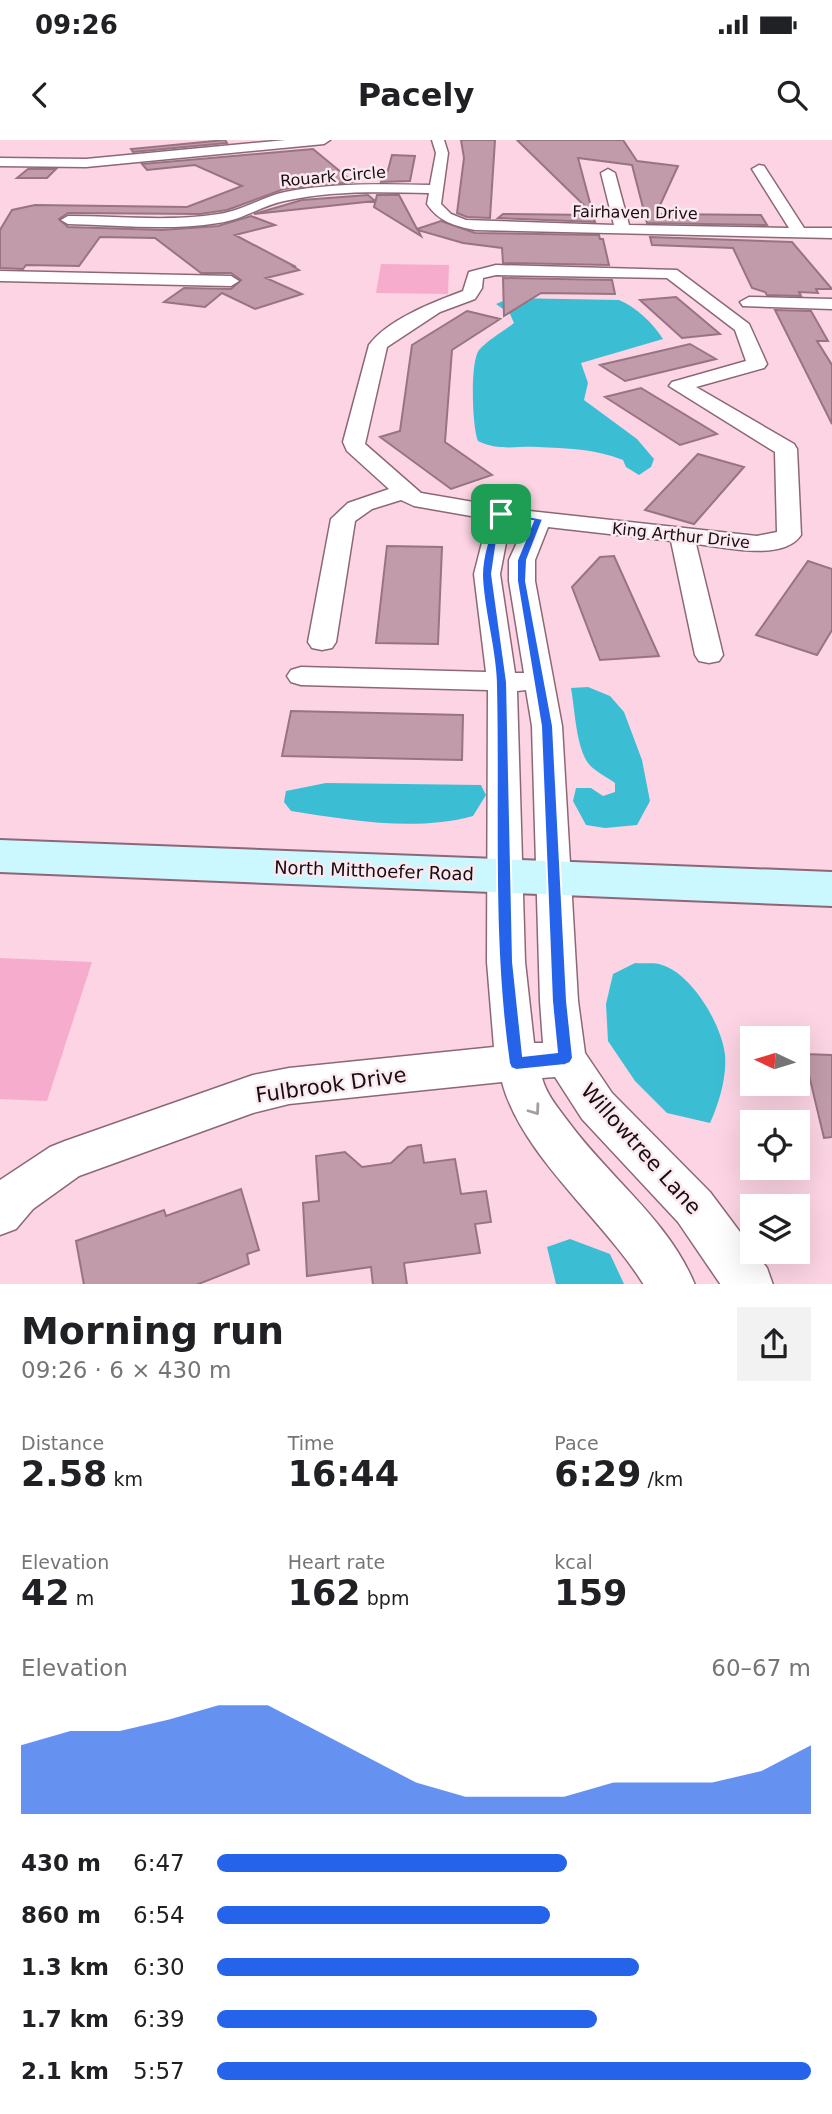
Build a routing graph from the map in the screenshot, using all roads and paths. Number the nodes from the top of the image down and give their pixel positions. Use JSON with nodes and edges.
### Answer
{"nodes":[{"id":1,"x":324,"y":140,"type":"edge"},
{"id":2,"x":438,"y":140,"type":"edge"},
{"id":3,"x":254,"y":143,"type":"edge"},
{"id":4,"x":106,"y":147,"type":"dead end"},
{"id":5,"x":112,"y":161,"type":"junction"},
{"id":6,"x":0,"y":162,"type":"edge"},
{"id":7,"x":759,"y":169,"type":"dead end"},
{"id":8,"x":608,"y":173,"type":"dead end"},
{"id":9,"x":437,"y":189,"type":"junction"},
{"id":10,"x":68,"y":220,"type":"dead end"},
{"id":11,"x":623,"y":229,"type":"junction"},
{"id":12,"x":799,"y":232,"type":"junction"},
{"id":13,"x":832,"y":233,"type":"edge"},
{"id":14,"x":0,"y":276,"type":"edge"},
{"id":15,"x":231,"y":281,"type":"dead end"},
{"id":16,"x":750,"y":302,"type":"dead end"},
{"id":17,"x":832,"y":304,"type":"edge"},
{"id":18,"x":405,"y":491,"type":"junction"},
{"id":19,"x":520,"y":516,"type":"junction"},
{"id":20,"x":682,"y":535,"type":"junction"},
{"id":21,"x":322,"y":642,"type":"dead end"},
{"id":22,"x":709,"y":655,"type":"dead end"},
{"id":23,"x":301,"y":676,"type":"dead end"},
{"id":24,"x":502,"y":682,"type":"junction"},
{"id":25,"x":540,"y":683,"type":"junction"},
{"id":26,"x":0,"y":856,"type":"edge"},
{"id":27,"x":503,"y":875,"type":"junction"},
{"id":28,"x":555,"y":878,"type":"junction"},
{"id":29,"x":832,"y":889,"type":"edge"},
{"id":30,"x":565,"y":1058,"type":"junction"},
{"id":31,"x":516,"y":1063,"type":"junction"},
{"id":32,"x":0,"y":1213,"type":"edge"},
{"id":33,"x":672,"y":1284,"type":"edge"},
{"id":34,"x":750,"y":1284,"type":"edge"}],
"edges":[{"from":1,"to":3,"type":"street"},
{"from":2,"to":9,"type":"street"},
{"from":3,"to":5,"type":"street"},
{"from":4,"to":5,"type":"street"},
{"from":5,"to":6,"type":"street"},
{"from":7,"to":12,"type":"street"},
{"from":8,"to":11,"type":"street"},
{"from":9,"to":10,"type":"street","name":"Rouark Circle"},
{"from":9,"to":11,"type":"street","name":"Fairhaven Drive"},
{"from":11,"to":12,"type":"street","name":"Fairhaven Drive"},
{"from":12,"to":13,"type":"street","name":"Fairhaven Drive"},
{"from":14,"to":15,"type":"street"},
{"from":16,"to":17,"type":"street"},
{"from":18,"to":19,"type":"street","name":"King Arthur Drive"},
{"from":18,"to":20,"type":"street","name":"King Arthur Drive"},
{"from":18,"to":21,"type":"street"},
{"from":19,"to":20,"type":"street","name":"King Arthur Drive"},
{"from":19,"to":24,"type":"street"},
{"from":19,"to":25,"type":"street","name":"Willowtree Lane"},
{"from":20,"to":22,"type":"street"},
{"from":23,"to":24,"type":"street"},
{"from":24,"to":25,"type":"street"},
{"from":24,"to":27,"type":"street"},
{"from":25,"to":28,"type":"street","name":"Willowtree Lane"},
{"from":26,"to":27,"type":"main road","name":"North Mitthoefer Road"},
{"from":27,"to":28,"type":"main road","name":"North Mitthoefer Road"},
{"from":27,"to":31,"type":"street"},
{"from":28,"to":29,"type":"main road","name":"North Mitthoefer Road"},
{"from":28,"to":30,"type":"street","name":"Willowtree Lane"},
{"from":30,"to":31,"type":"street","name":"Fulbrook Drive"},
{"from":30,"to":34,"type":"street","name":"Willowtree Lane"},
{"from":31,"to":32,"type":"street","name":"Fulbrook Drive"},
{"from":31,"to":33,"type":"street","one_way":true}]}
